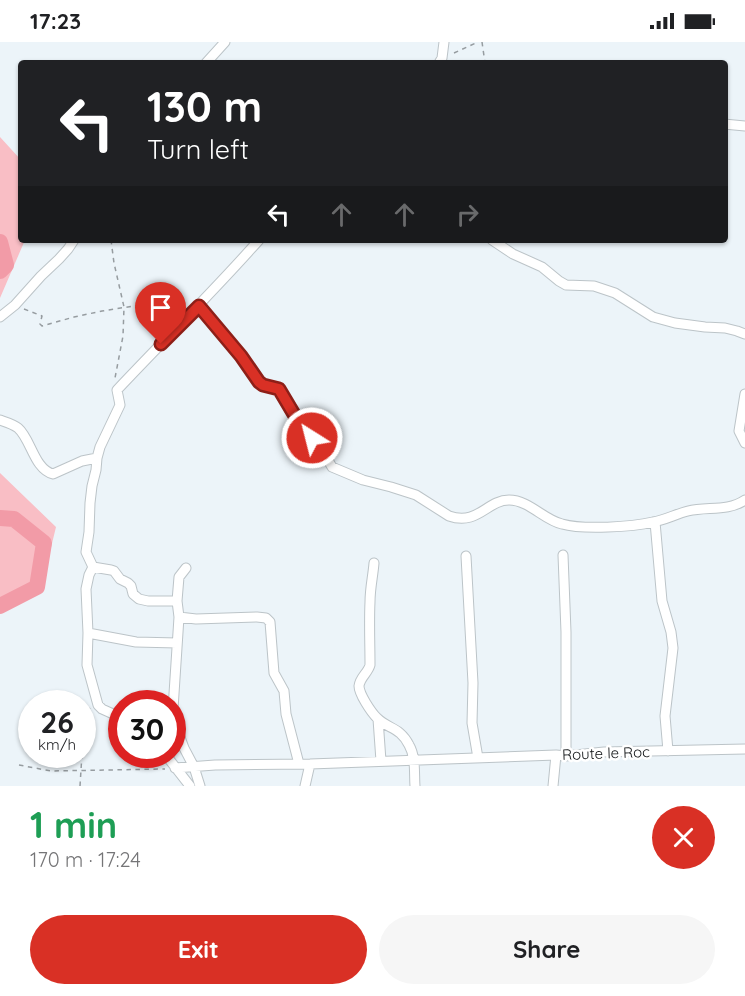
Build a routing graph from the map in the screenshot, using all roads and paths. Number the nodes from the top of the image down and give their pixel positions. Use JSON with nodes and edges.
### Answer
{"nodes":[{"id":1,"x":225,"y":42,"type":"edge"},
{"id":2,"x":444,"y":42,"type":"edge"},
{"id":3,"x":478,"y":42,"type":"edge"},
{"id":4,"x":482,"y":42,"type":"edge"},
{"id":5,"x":209,"y":60,"type":"edge"},
{"id":6,"x":440,"y":60,"type":"edge"},
{"id":7,"x":485,"y":60,"type":"edge"},
{"id":8,"x":728,"y":124,"type":"edge"},
{"id":9,"x":745,"y":126,"type":"edge"},
{"id":10,"x":72,"y":243,"type":"edge"},
{"id":11,"x":111,"y":243,"type":"edge"},
{"id":12,"x":256,"y":243,"type":"edge"},
{"id":13,"x":496,"y":243,"type":"edge"},
{"id":14,"x":195,"y":304,"type":"junction"},
{"id":15,"x":15,"y":305,"type":"junction"},
{"id":16,"x":124,"y":308,"type":"junction"},
{"id":17,"x":0,"y":317,"type":"edge"},
{"id":18,"x":745,"y":334,"type":"edge"},
{"id":19,"x":117,"y":390,"type":"junction"},
{"id":20,"x":745,"y":394,"type":"edge"},
{"id":21,"x":0,"y":420,"type":"edge"},
{"id":22,"x":745,"y":443,"type":"edge"},
{"id":23,"x":97,"y":458,"type":"junction"},
{"id":24,"x":745,"y":500,"type":"edge"},
{"id":25,"x":654,"y":522,"type":"junction"},
{"id":26,"x":563,"y":555,"type":"dead end"},
{"id":27,"x":466,"y":556,"type":"dead end"},
{"id":28,"x":374,"y":563,"type":"dead end"},
{"id":29,"x":93,"y":567,"type":"junction"},
{"id":30,"x":186,"y":568,"type":"dead end"},
{"id":31,"x":177,"y":601,"type":"junction"},
{"id":32,"x":179,"y":617,"type":"junction"},
{"id":33,"x":88,"y":633,"type":"junction"},
{"id":34,"x":177,"y":643,"type":"junction"},
{"id":35,"x":108,"y":712,"type":"edge"},
{"id":36,"x":378,"y":719,"type":"junction"},
{"id":37,"x":745,"y":749,"type":"edge"},
{"id":38,"x":668,"y":751,"type":"junction"},
{"id":39,"x":561,"y":756,"type":"junction"},
{"id":40,"x":478,"y":758,"type":"junction"},
{"id":41,"x":414,"y":760,"type":"junction"},
{"id":42,"x":381,"y":762,"type":"junction"},
{"id":43,"x":300,"y":764,"type":"junction"},
{"id":44,"x":310,"y":764,"type":"junction"},
{"id":45,"x":186,"y":767,"type":"edge"},
{"id":46,"x":194,"y":767,"type":"junction"},
{"id":47,"x":36,"y":768,"type":"edge"},
{"id":48,"x":81,"y":768,"type":"edge"},
{"id":49,"x":175,"y":768,"type":"joint"},
{"id":50,"x":81,"y":771,"type":"junction"},
{"id":51,"x":80,"y":786,"type":"edge"},
{"id":52,"x":190,"y":786,"type":"edge"},
{"id":53,"x":200,"y":786,"type":"edge"},
{"id":54,"x":305,"y":786,"type":"edge"},
{"id":55,"x":415,"y":786,"type":"edge"},
{"id":56,"x":553,"y":786,"type":"edge"}],
"edges":[{"from":1,"to":5,"type":"street"},
{"from":2,"to":6,"type":"street"},
{"from":3,"to":6,"type":"path"},
{"from":4,"to":7,"type":"path"},
{"from":8,"to":9,"type":"street"},
{"from":10,"to":15,"type":"street"},
{"from":11,"to":16,"type":"path"},
{"from":12,"to":14,"type":"street"},
{"from":13,"to":18,"type":"street"},
{"from":14,"to":16,"type":"path"},
{"from":14,"to":19,"type":"street"},
{"from":14,"to":25,"type":"street"},
{"from":15,"to":16,"type":"path"},
{"from":15,"to":17,"type":"street"},
{"from":16,"to":19,"type":"path"},
{"from":19,"to":23,"type":"street"},
{"from":20,"to":22,"type":"street"},
{"from":21,"to":23,"type":"street"},
{"from":23,"to":29,"type":"street"},
{"from":24,"to":25,"type":"street"},
{"from":25,"to":38,"type":"street"},
{"from":26,"to":39,"type":"street"},
{"from":27,"to":40,"type":"street"},
{"from":28,"to":36,"type":"street"},
{"from":29,"to":31,"type":"street"},
{"from":29,"to":33,"type":"street"},
{"from":30,"to":31,"type":"street"},
{"from":31,"to":32,"type":"street"},
{"from":32,"to":34,"type":"street"},
{"from":32,"to":43,"type":"street"},
{"from":33,"to":34,"type":"street"},
{"from":33,"to":35,"type":"street"},
{"from":34,"to":46,"type":"street"},
{"from":36,"to":41,"type":"street"},
{"from":36,"to":42,"type":"street"},
{"from":37,"to":38,"type":"street","name":"Route le Roc"},
{"from":38,"to":39,"type":"street","name":"Route le Roc"},
{"from":39,"to":40,"type":"street","name":"Route le Roc"},
{"from":39,"to":56,"type":"street"},
{"from":40,"to":41,"type":"street","name":"Route le Roc"},
{"from":41,"to":42,"type":"street","name":"Route le Roc"},
{"from":41,"to":55,"type":"street"},
{"from":42,"to":44,"type":"street","name":"Route le Roc"},
{"from":43,"to":44,"type":"street","name":"Route le Roc"},
{"from":43,"to":46,"type":"street","name":"Route le Roc"},
{"from":44,"to":54,"type":"street"},
{"from":45,"to":46,"type":"street","name":"Route le Roc"},
{"from":46,"to":53,"type":"street"},
{"from":47,"to":50,"type":"path"},
{"from":48,"to":50,"type":"path"},
{"from":49,"to":50,"type":"path"},
{"from":49,"to":52,"type":"street"},
{"from":50,"to":51,"type":"path"}]}
